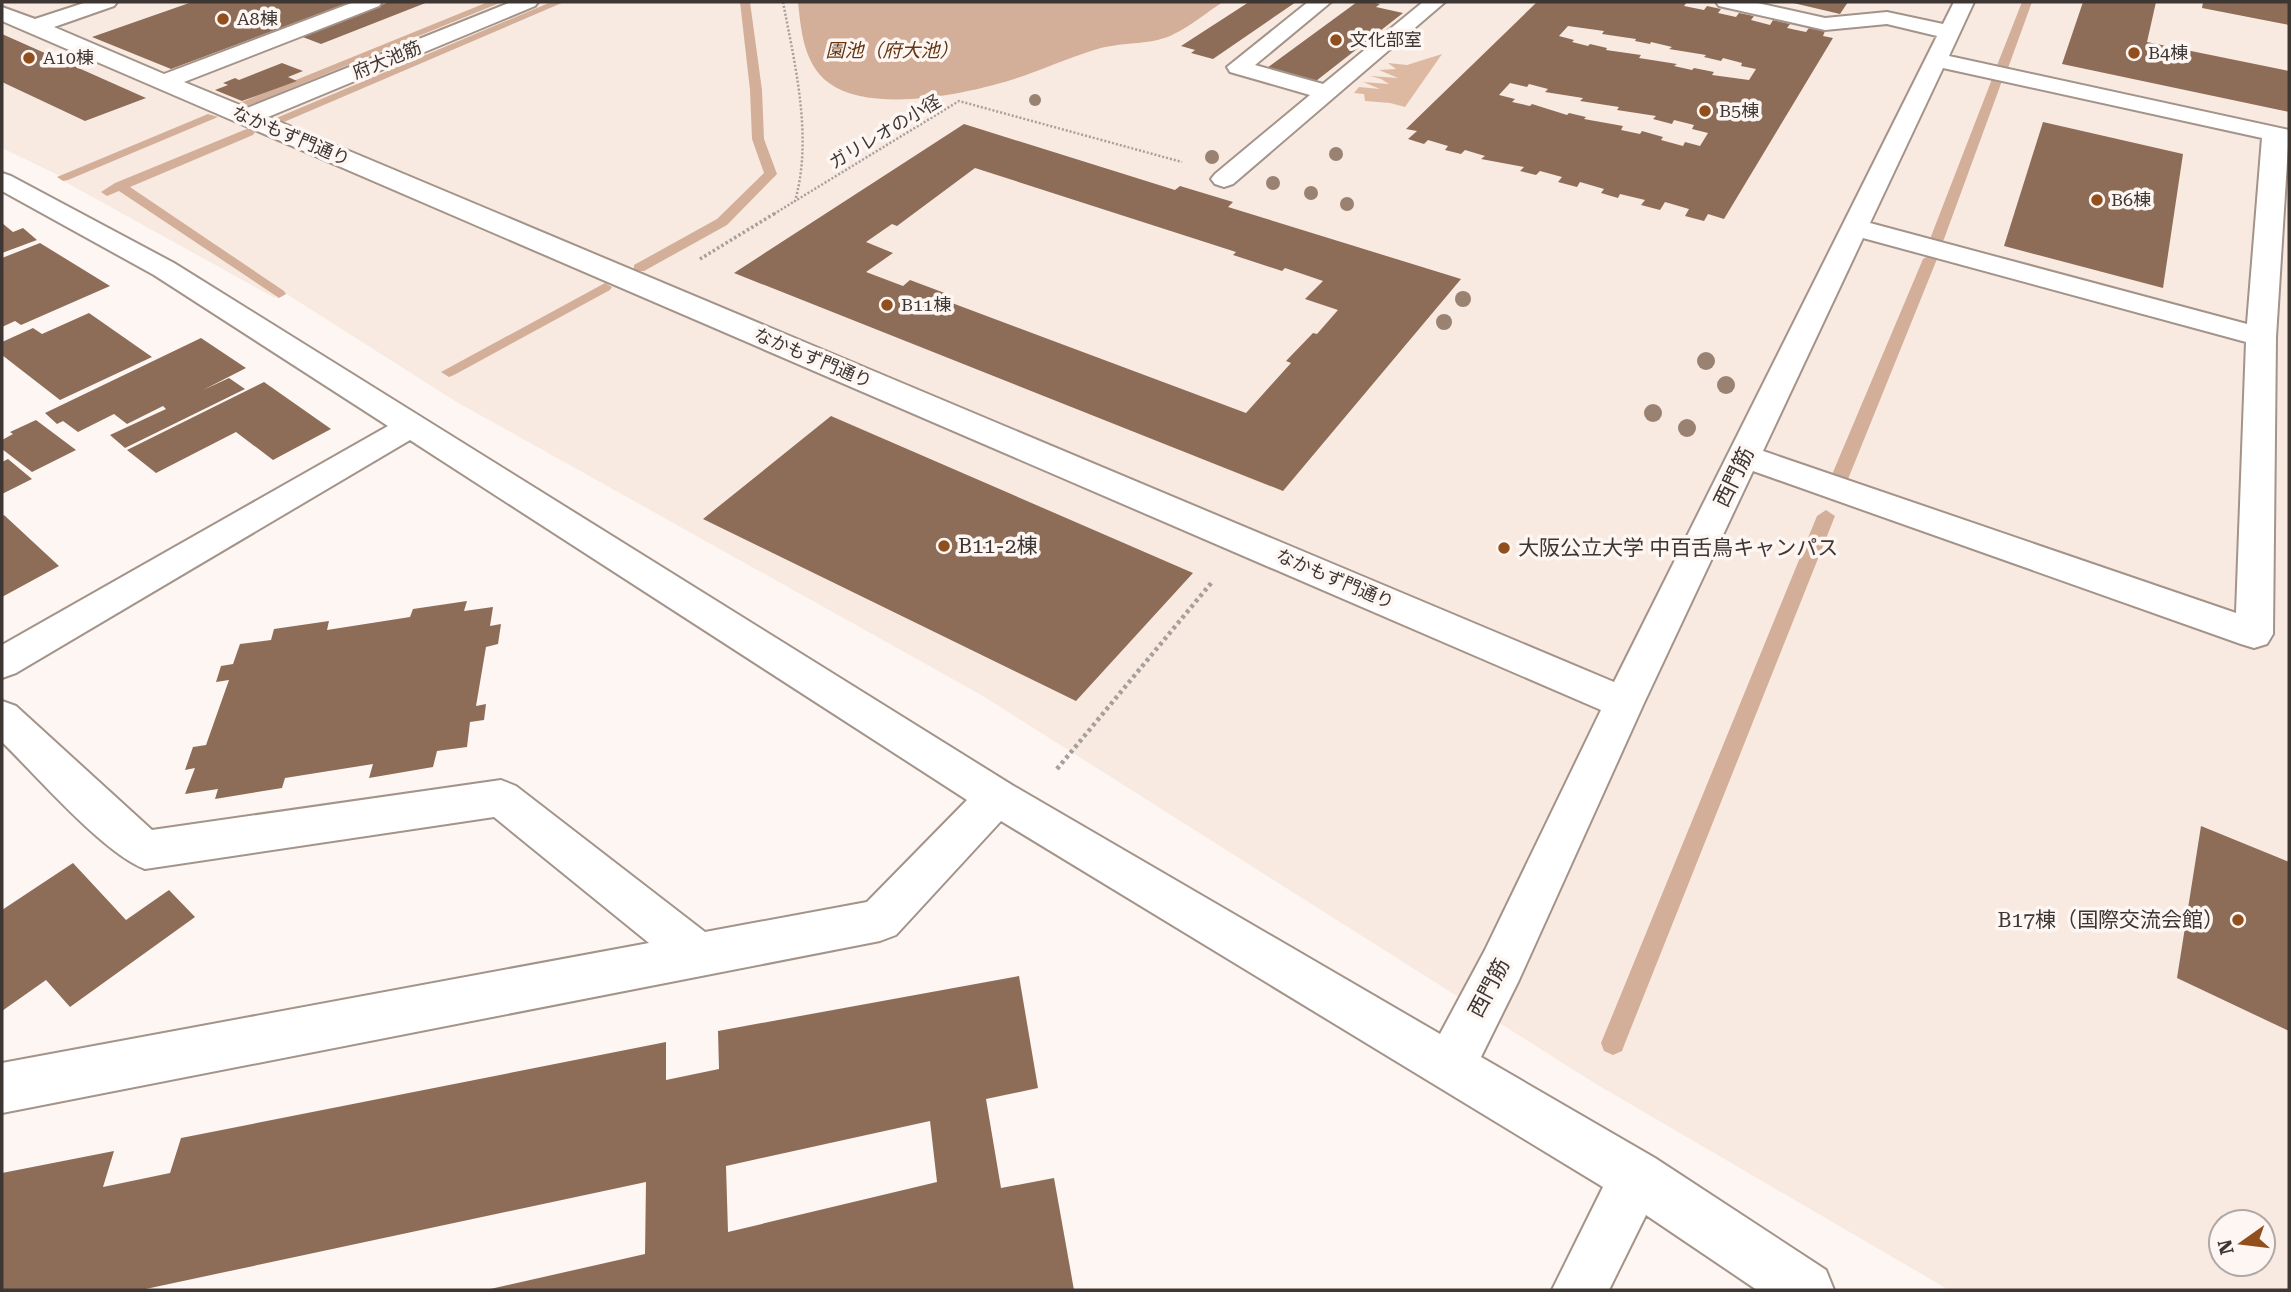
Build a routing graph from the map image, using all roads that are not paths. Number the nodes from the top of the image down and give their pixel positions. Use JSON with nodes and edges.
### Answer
{"nodes":[{"id":1,"x":107,"y":2,"type":"edge"},
{"id":2,"x":372,"y":2,"type":"edge"},
{"id":3,"x":528,"y":2,"type":"edge"},
{"id":4,"x":1321,"y":2,"type":"edge"},
{"id":5,"x":1726,"y":2,"type":"edge"},
{"id":6,"x":1399,"y":5,"type":"dead end"},
{"id":7,"x":1429,"y":7,"type":"edge"},
{"id":8,"x":2,"y":13,"type":"edge"},
{"id":9,"x":33,"y":27,"type":"junction"},
{"id":10,"x":1950,"y":31,"type":"edge"},
{"id":11,"x":163,"y":82,"type":"junction"},
{"id":12,"x":1327,"y":93,"type":"junction"},
{"id":13,"x":247,"y":117,"type":"junction"},
{"id":14,"x":2282,"y":135,"type":"edge"},
{"id":15,"x":1226,"y":177,"type":"road end"},
{"id":16,"x":2,"y":181,"type":"edge"},
{"id":17,"x":1856,"y":228,"type":"junction"},
{"id":18,"x":2279,"y":234,"type":"edge"},
{"id":19,"x":2261,"y":337,"type":"junction"},
{"id":20,"x":411,"y":426,"type":"junction"},
{"id":21,"x":1745,"y":456,"type":"junction"},
{"id":22,"x":2,"y":663,"type":"edge"},
{"id":23,"x":1624,"y":703,"type":"junction"},
{"id":24,"x":2,"y":717,"type":"edge"},
{"id":25,"x":997,"y":797,"type":"junction"},
{"id":26,"x":699,"y":955,"type":"junction"},
{"id":27,"x":1450,"y":1066,"type":"junction"},
{"id":28,"x":2,"y":1088,"type":"edge"},
{"id":29,"x":1636,"y":1177,"type":"junction"},
{"id":30,"x":1580,"y":1290,"type":"edge"},
{"id":31,"x":1806,"y":1290,"type":"edge"}],
"edges":[{"from":1,"to":9,"type":"street"},
{"from":2,"to":11,"type":"street"},
{"from":3,"to":13,"type":"street","name":"府大池筋"},
{"from":4,"to":12,"type":"street"},
{"from":5,"to":10,"type":"street"},
{"from":6,"to":7,"type":"street"},
{"from":7,"to":12,"type":"street"},
{"from":8,"to":9,"type":"street","name":"なかもず門通り"},
{"from":9,"to":11,"type":"street","name":"なかもず門通り"},
{"from":10,"to":14,"type":"street"},
{"from":10,"to":17,"type":"street","name":"西門筋"},
{"from":11,"to":13,"type":"street","name":"なかもず門通り"},
{"from":12,"to":15,"type":"street"},
{"from":13,"to":23,"type":"street","name":"なかもず門通り"},
{"from":14,"to":18,"type":"street"},
{"from":16,"to":20,"type":"street"},
{"from":17,"to":19,"type":"street"},
{"from":17,"to":21,"type":"street","name":"西門筋"},
{"from":18,"to":19,"type":"street"},
{"from":19,"to":21,"type":"street"},
{"from":20,"to":22,"type":"street"},
{"from":20,"to":25,"type":"street"},
{"from":21,"to":23,"type":"street","name":"西門筋"},
{"from":23,"to":27,"type":"street","name":"西門筋"},
{"from":24,"to":26,"type":"street"},
{"from":25,"to":26,"type":"street"},
{"from":25,"to":27,"type":"street"},
{"from":26,"to":28,"type":"street"},
{"from":27,"to":29,"type":"street"},
{"from":29,"to":30,"type":"street"},
{"from":29,"to":31,"type":"street"}]}
